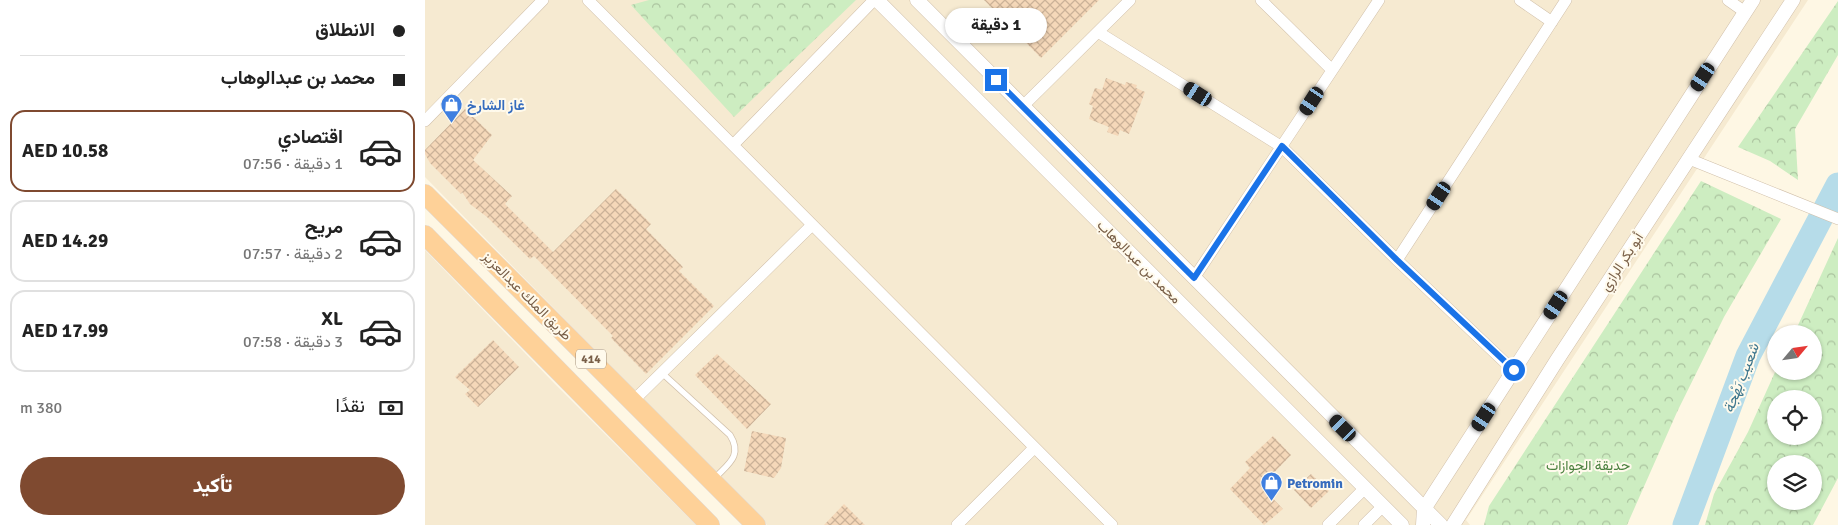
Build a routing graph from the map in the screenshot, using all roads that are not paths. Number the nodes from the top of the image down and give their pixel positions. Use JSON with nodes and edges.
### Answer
{"nodes":[{"id":1,"x":543,"y":0,"type":"edge"},
{"id":2,"x":588,"y":0,"type":"edge"},
{"id":3,"x":875,"y":0,"type":"edge"},
{"id":4,"x":917,"y":0,"type":"edge"},
{"id":5,"x":1130,"y":0,"type":"edge"},
{"id":6,"x":1261,"y":0,"type":"edge"},
{"id":7,"x":1379,"y":0,"type":"edge"},
{"id":8,"x":1520,"y":0,"type":"edge"},
{"id":9,"x":1566,"y":0,"type":"edge"},
{"id":10,"x":1728,"y":0,"type":"edge"},
{"id":11,"x":1793,"y":0,"type":"edge"},
{"id":12,"x":1749,"y":6,"type":"edge"},
{"id":13,"x":1552,"y":22,"type":"junction"},
{"id":14,"x":1098,"y":32,"type":"junction"},
{"id":15,"x":1332,"y":70,"type":"junction"},
{"id":16,"x":1023,"y":106,"type":"junction"},
{"id":17,"x":425,"y":121,"type":"edge"},
{"id":18,"x":733,"y":145,"type":"junction"},
{"id":19,"x":1282,"y":146,"type":"junction"},
{"id":20,"x":1689,"y":159,"type":"junction"},
{"id":21,"x":425,"y":194,"type":"edge"},
{"id":22,"x":1835,"y":218,"type":"edge"},
{"id":23,"x":812,"y":225,"type":"junction"},
{"id":24,"x":425,"y":235,"type":"edge"},
{"id":25,"x":1397,"y":260,"type":"junction"},
{"id":26,"x":1194,"y":278,"type":"junction"},
{"id":27,"x":1514,"y":370,"type":"junction"},
{"id":28,"x":662,"y":373,"type":"junction"},
{"id":29,"x":633,"y":401,"type":"junction"},
{"id":30,"x":1034,"y":448,"type":"junction"},
{"id":31,"x":713,"y":481,"type":"junction"},
{"id":32,"x":1365,"y":488,"type":"junction"},
{"id":33,"x":1383,"y":506,"type":"junction"},
{"id":34,"x":1425,"y":509,"type":"junction"},
{"id":35,"x":710,"y":525,"type":"edge"},
{"id":36,"x":756,"y":525,"type":"edge"},
{"id":37,"x":957,"y":525,"type":"edge"},
{"id":38,"x":1112,"y":525,"type":"edge"},
{"id":39,"x":1329,"y":525,"type":"edge"},
{"id":40,"x":1364,"y":525,"type":"edge"},
{"id":41,"x":1402,"y":525,"type":"edge"},
{"id":42,"x":1423,"y":525,"type":"edge"},
{"id":43,"x":1441,"y":525,"type":"edge"},
{"id":44,"x":1453,"y":525,"type":"edge"}],
"edges":[{"from":1,"to":17,"type":"street"},
{"from":2,"to":18,"type":"street"},
{"from":3,"to":18,"type":"street"},
{"from":3,"to":32,"type":"street","name":"محمد بن عبدالوهاب"},
{"from":4,"to":16,"type":"street","name":"محمد بن عبدالوهاب"},
{"from":5,"to":14,"type":"street"},
{"from":6,"to":15,"type":"street"},
{"from":7,"to":15,"type":"street"},
{"from":8,"to":13,"type":"street"},
{"from":9,"to":13,"type":"street"},
{"from":10,"to":12,"type":"street"},
{"from":11,"to":20,"type":"street","name":"أبو بكر الرازي"},
{"from":12,"to":27,"type":"street"},
{"from":13,"to":25,"type":"street"},
{"from":14,"to":16,"type":"street"},
{"from":14,"to":19,"type":"street"},
{"from":15,"to":19,"type":"street"},
{"from":16,"to":26,"type":"street","name":"محمد بن عبدالوهاب"},
{"from":18,"to":23,"type":"street"},
{"from":19,"to":25,"type":"street"},
{"from":19,"to":26,"type":"street"},
{"from":20,"to":22,"type":"street"},
{"from":20,"to":44,"type":"street","name":"أبو بكر الرازي"},
{"from":21,"to":29,"type":"highway","name":"طريق الملك عبدالعزيز","number":"414"},
{"from":23,"to":28,"type":"street"},
{"from":23,"to":30,"type":"street"},
{"from":24,"to":35,"type":"highway","number":"414"},
{"from":25,"to":27,"type":"street"},
{"from":26,"to":34,"type":"street","name":"محمد بن عبدالوهاب"},
{"from":27,"to":34,"type":"street"},
{"from":28,"to":29,"type":"street"},
{"from":28,"to":31,"type":"lane"},
{"from":29,"to":31,"type":"highway","name":"طريق الملك عبدالعزيز","number":"414"},
{"from":30,"to":37,"type":"street"},
{"from":30,"to":38,"type":"street"},
{"from":31,"to":36,"type":"highway","name":"طريق الملك عبدالعزيز","number":"414"},
{"from":32,"to":33,"type":"street","name":"محمد بن عبدالوهاب"},
{"from":32,"to":39,"type":"street"},
{"from":33,"to":40,"type":"street"},
{"from":33,"to":41,"type":"street","name":"محمد بن عبدالوهاب"},
{"from":34,"to":42,"type":"street"},
{"from":34,"to":43,"type":"street","name":"محمد بن عبدالوهاب"}]}
